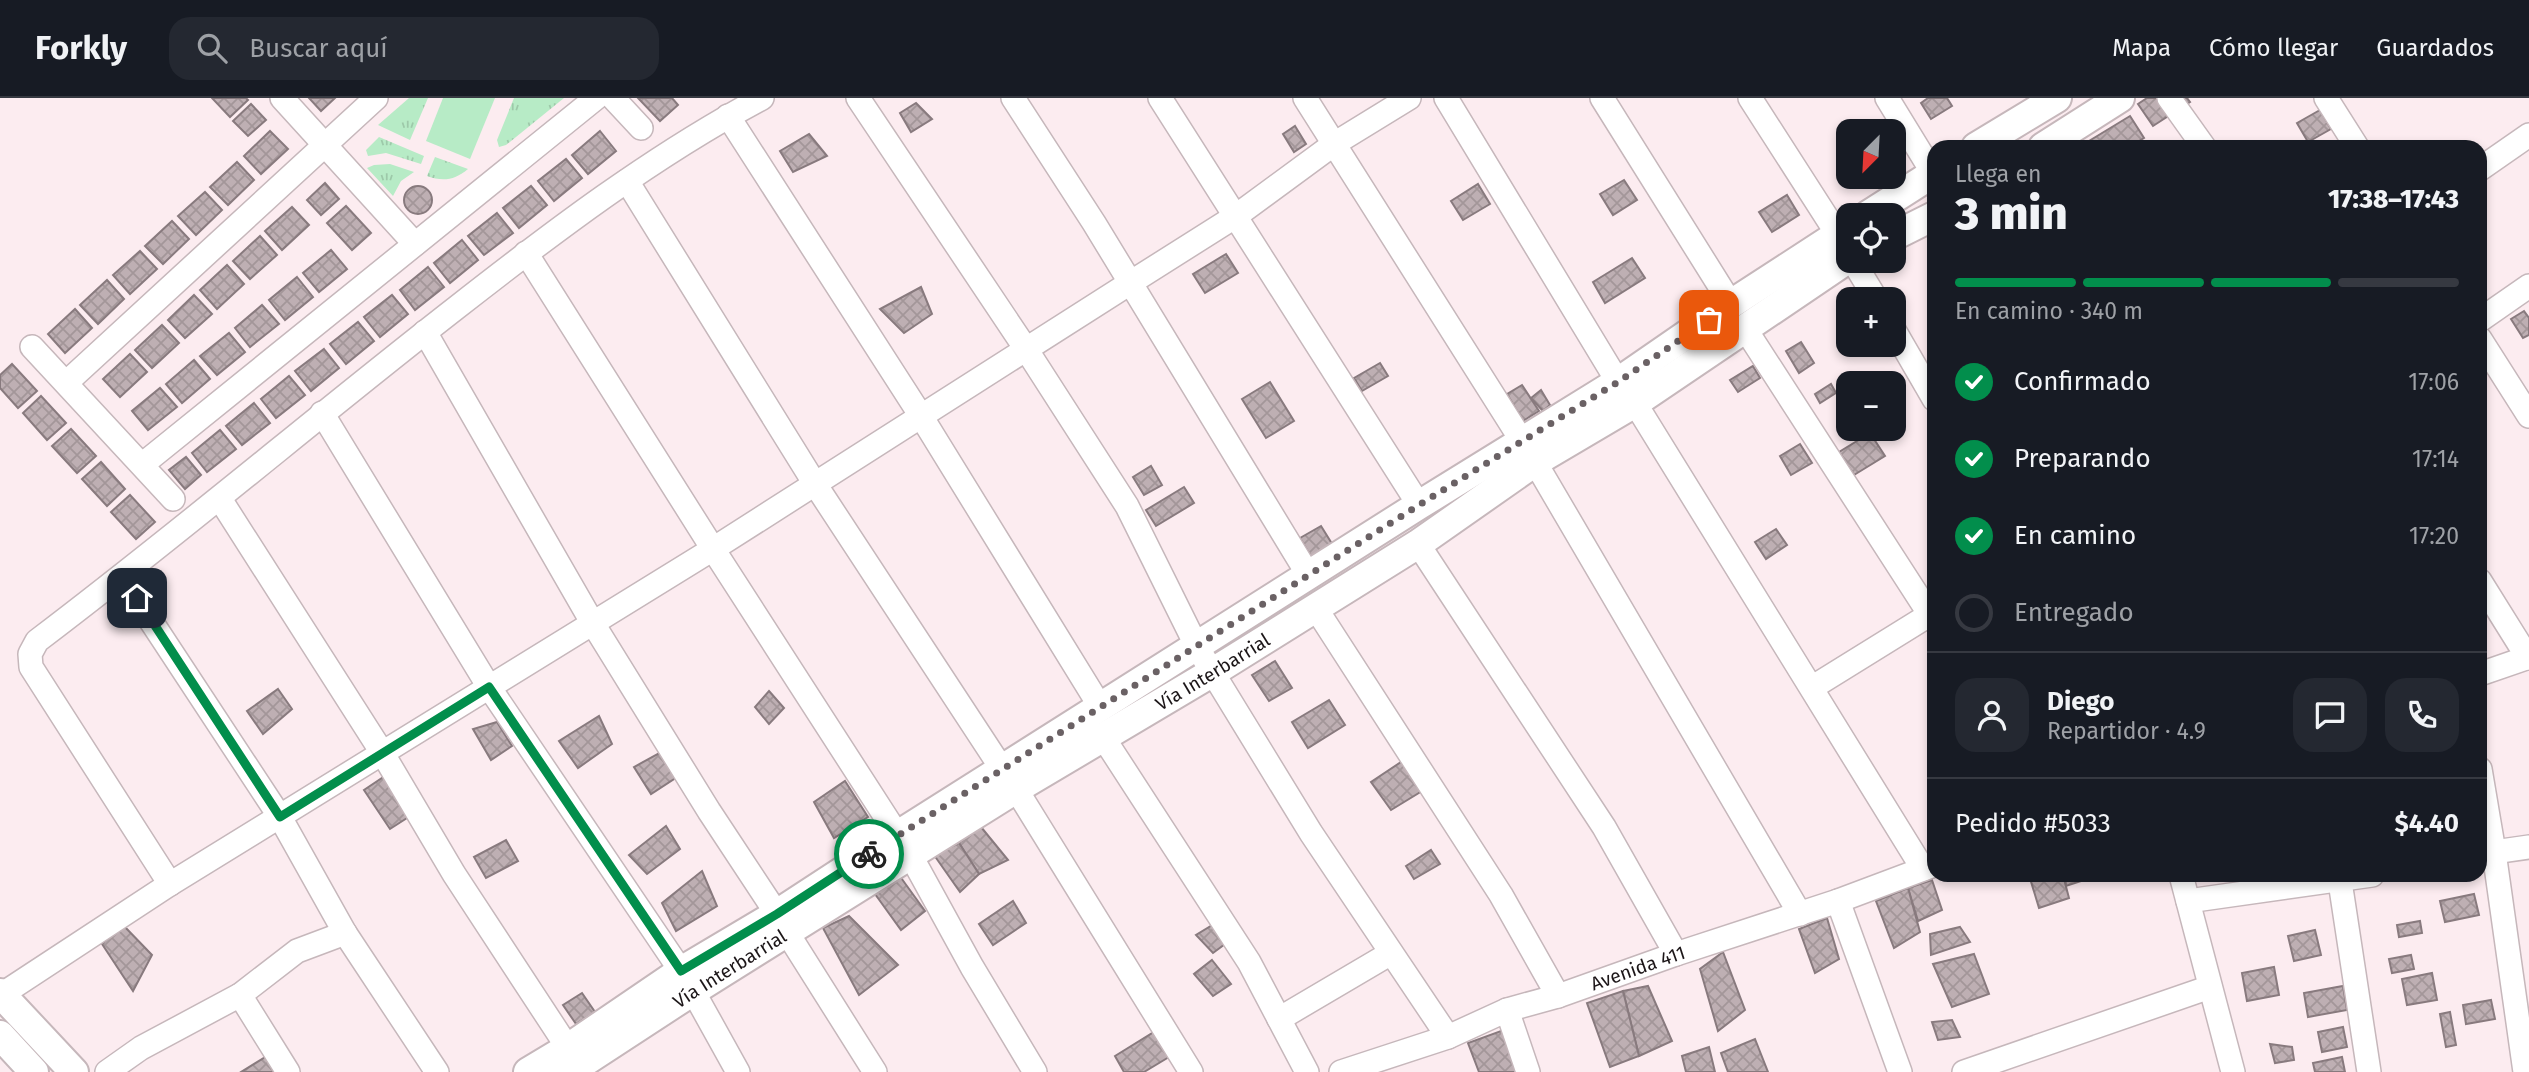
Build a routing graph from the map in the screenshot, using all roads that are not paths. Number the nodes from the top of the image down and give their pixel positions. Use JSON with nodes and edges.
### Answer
{"nodes":[{"id":1,"x":282,"y":98,"type":"edge"},
{"id":2,"x":376,"y":98,"type":"edge"},
{"id":3,"x":596,"y":98,"type":"edge"},
{"id":4,"x":613,"y":98,"type":"edge"},
{"id":5,"x":762,"y":98,"type":"edge"},
{"id":6,"x":858,"y":98,"type":"edge"},
{"id":7,"x":1013,"y":98,"type":"edge"},
{"id":8,"x":1160,"y":98,"type":"edge"},
{"id":9,"x":1305,"y":98,"type":"edge"},
{"id":10,"x":1409,"y":98,"type":"edge"},
{"id":11,"x":1446,"y":98,"type":"edge"},
{"id":12,"x":1602,"y":98,"type":"edge"},
{"id":13,"x":1750,"y":98,"type":"edge"},
{"id":14,"x":1887,"y":98,"type":"edge"},
{"id":15,"x":2120,"y":98,"type":"edge"},
{"id":16,"x":2169,"y":98,"type":"edge"},
{"id":17,"x":2332,"y":100,"type":"edge"},
{"id":18,"x":2042,"y":102,"type":"edge"},
{"id":19,"x":728,"y":116,"type":"junction"},
{"id":20,"x":641,"y":128,"type":"dead end"},
{"id":21,"x":2529,"y":135,"type":"edge"},
{"id":22,"x":1986,"y":140,"type":"edge"},
{"id":23,"x":2059,"y":140,"type":"edge"},
{"id":24,"x":2199,"y":140,"type":"edge"},
{"id":25,"x":2353,"y":140,"type":"edge"},
{"id":26,"x":324,"y":144,"type":"junction"},
{"id":27,"x":1334,"y":144,"type":"junction"},
{"id":28,"x":1927,"y":163,"type":"edge"},
{"id":29,"x":2487,"y":164,"type":"edge"},
{"id":30,"x":1927,"y":177,"type":"edge"},
{"id":31,"x":627,"y":181,"type":"junction"},
{"id":32,"x":1887,"y":203,"type":"edge"},
{"id":33,"x":1236,"y":216,"type":"junction"},
{"id":34,"x":1927,"y":220,"type":"edge"},
{"id":35,"x":1836,"y":229,"type":"edge"},
{"id":36,"x":1906,"y":230,"type":"edge"},
{"id":37,"x":415,"y":244,"type":"junction"},
{"id":38,"x":1836,"y":245,"type":"edge"},
{"id":39,"x":1836,"y":248,"type":"edge"},
{"id":40,"x":526,"y":253,"type":"junction"},
{"id":41,"x":1130,"y":283,"type":"junction"},
{"id":42,"x":2529,"y":286,"type":"edge"},
{"id":43,"x":1731,"y":304,"type":"junction"},
{"id":44,"x":2487,"y":315,"type":"edge"},
{"id":45,"x":1745,"y":331,"type":"junction"},
{"id":46,"x":425,"y":332,"type":"junction"},
{"id":47,"x":32,"y":347,"type":"dead end"},
{"id":48,"x":1026,"y":349,"type":"junction"},
{"id":49,"x":2487,"y":350,"type":"edge"},
{"id":50,"x":1906,"y":351,"type":"edge"},
{"id":51,"x":66,"y":383,"type":"junction"},
{"id":52,"x":1927,"y":387,"type":"edge"},
{"id":53,"x":1627,"y":393,"type":"junction"},
{"id":54,"x":322,"y":413,"type":"junction"},
{"id":55,"x":921,"y":416,"type":"junction"},
{"id":56,"x":2529,"y":416,"type":"edge"},
{"id":57,"x":1528,"y":451,"type":"junction"},
{"id":58,"x":143,"y":464,"type":"junction"},
{"id":59,"x":815,"y":484,"type":"junction"},
{"id":60,"x":173,"y":499,"type":"dead end"},
{"id":61,"x":220,"y":499,"type":"junction"},
{"id":62,"x":1419,"y":505,"type":"junction"},
{"id":63,"x":1418,"y":544,"type":"junction"},
{"id":64,"x":713,"y":549,"type":"junction"},
{"id":65,"x":1309,"y":576,"type":"junction"},
{"id":66,"x":122,"y":577,"type":"junction"},
{"id":67,"x":2487,"y":592,"type":"edge"},
{"id":68,"x":1315,"y":607,"type":"junction"},
{"id":69,"x":1927,"y":608,"type":"edge"},
{"id":70,"x":1927,"y":619,"type":"edge"},
{"id":71,"x":592,"y":622,"type":"junction"},
{"id":72,"x":1197,"y":647,"type":"junction"},
{"id":73,"x":2528,"y":657,"type":"edge"},
{"id":74,"x":1213,"y":672,"type":"junction"},
{"id":75,"x":2487,"y":672,"type":"edge"},
{"id":76,"x":489,"y":687,"type":"junction"},
{"id":77,"x":1812,"y":687,"type":"junction"},
{"id":78,"x":1101,"y":708,"type":"junction"},
{"id":79,"x":1103,"y":737,"type":"junction"},
{"id":80,"x":383,"y":754,"type":"junction"},
{"id":81,"x":1009,"y":779,"type":"junction"},
{"id":82,"x":280,"y":817,"type":"junction"},
{"id":83,"x":905,"y":845,"type":"junction"},
{"id":84,"x":2529,"y":846,"type":"edge"},
{"id":85,"x":2487,"y":853,"type":"edge"},
{"id":86,"x":1927,"y":864,"type":"edge"},
{"id":87,"x":1927,"y":868,"type":"edge"},
{"id":88,"x":2183,"y":882,"type":"edge"},
{"id":89,"x":2314,"y":882,"type":"edge"},
{"id":90,"x":2341,"y":882,"type":"edge"},
{"id":91,"x":170,"y":884,"type":"junction"},
{"id":92,"x":1838,"y":901,"type":"junction"},
{"id":93,"x":2188,"y":901,"type":"junction"},
{"id":94,"x":1800,"y":914,"type":"junction"},
{"id":95,"x":782,"y":924,"type":"junction"},
{"id":96,"x":345,"y":933,"type":"junction"},
{"id":97,"x":1391,"y":953,"type":"junction"},
{"id":98,"x":1676,"y":954,"type":"junction"},
{"id":99,"x":687,"y":981,"type":"junction"},
{"id":100,"x":2210,"y":987,"type":"junction"},
{"id":101,"x":1,"y":994,"type":"edge"},
{"id":102,"x":240,"y":995,"type":"junction"},
{"id":103,"x":1558,"y":996,"type":"junction"},
{"id":104,"x":1507,"y":1010,"type":"junction"},
{"id":105,"x":1279,"y":1019,"type":"junction"},
{"id":106,"x":0,"y":1035,"type":"edge"},
{"id":107,"x":1448,"y":1037,"type":"junction"},
{"id":108,"x":569,"y":1060,"type":"edge"},
{"id":109,"x":34,"y":1072,"type":"edge"},
{"id":110,"x":74,"y":1072,"type":"edge"},
{"id":111,"x":107,"y":1072,"type":"edge"},
{"id":112,"x":288,"y":1072,"type":"edge"},
{"id":113,"x":436,"y":1072,"type":"edge"},
{"id":114,"x":528,"y":1072,"type":"edge"},
{"id":115,"x":738,"y":1072,"type":"edge"},
{"id":116,"x":875,"y":1072,"type":"edge"},
{"id":117,"x":1035,"y":1072,"type":"edge"},
{"id":118,"x":1191,"y":1072,"type":"edge"},
{"id":119,"x":1307,"y":1072,"type":"edge"},
{"id":120,"x":1341,"y":1072,"type":"edge"},
{"id":121,"x":1528,"y":1072,"type":"edge"},
{"id":122,"x":1900,"y":1072,"type":"edge"},
{"id":123,"x":1964,"y":1072,"type":"edge"},
{"id":124,"x":2233,"y":1072,"type":"edge"},
{"id":125,"x":2369,"y":1072,"type":"edge"},
{"id":126,"x":2525,"y":1072,"type":"edge"}],
"edges":[{"from":1,"to":26,"type":"street"},
{"from":2,"to":26,"type":"street"},
{"from":3,"to":37,"type":"street"},
{"from":4,"to":20,"type":"street"},
{"from":5,"to":19,"type":"street"},
{"from":6,"to":48,"type":"street"},
{"from":7,"to":41,"type":"street"},
{"from":8,"to":33,"type":"street"},
{"from":9,"to":27,"type":"street"},
{"from":10,"to":27,"type":"street"},
{"from":11,"to":53,"type":"street"},
{"from":12,"to":43,"type":"street"},
{"from":13,"to":35,"type":"street"},
{"from":14,"to":28,"type":"street"},
{"from":15,"to":23,"type":"main road"},
{"from":16,"to":24,"type":"street"},
{"from":17,"to":25,"type":"street"},
{"from":18,"to":22,"type":"main road"},
{"from":19,"to":31,"type":"street"},
{"from":19,"to":55,"type":"street"},
{"from":21,"to":29,"type":"street"},
{"from":26,"to":37,"type":"street"},
{"from":26,"to":51,"type":"street"},
{"from":27,"to":33,"type":"street"},
{"from":27,"to":57,"type":"street"},
{"from":30,"to":32,"type":"main road"},
{"from":31,"to":40,"type":"street"},
{"from":31,"to":59,"type":"street"},
{"from":33,"to":41,"type":"street"},
{"from":33,"to":62,"type":"street"},
{"from":34,"to":36,"type":"main road"},
{"from":37,"to":58,"type":"street"},
{"from":38,"to":43,"type":"main road","name":"Vía Interbarrial"},
{"from":39,"to":45,"type":"main road","name":"Vía Interbarrial"},
{"from":40,"to":46,"type":"street"},
{"from":40,"to":64,"type":"street"},
{"from":41,"to":48,"type":"street"},
{"from":41,"to":65,"type":"street"},
{"from":42,"to":44,"type":"street"},
{"from":43,"to":53,"type":"main road","name":"Vía Interbarrial"},
{"from":45,"to":53,"type":"main road","name":"Vía Interbarrial"},
{"from":45,"to":69,"type":"street"},
{"from":46,"to":54,"type":"street"},
{"from":46,"to":71,"type":"street"},
{"from":47,"to":51,"type":"street"},
{"from":48,"to":55,"type":"street"},
{"from":48,"to":72,"type":"street"},
{"from":49,"to":56,"type":"street"},
{"from":50,"to":52,"type":"street"},
{"from":51,"to":58,"type":"street"},
{"from":53,"to":57,"type":"main road","name":"Vía Interbarrial"},
{"from":53,"to":77,"type":"street"},
{"from":54,"to":61,"type":"street"},
{"from":54,"to":76,"type":"street"},
{"from":55,"to":59,"type":"street"},
{"from":55,"to":78,"type":"street"},
{"from":57,"to":62,"type":"main road","name":"Vía Interbarrial"},
{"from":57,"to":63,"type":"main road","name":"Vía Interbarrial"},
{"from":57,"to":94,"type":"street"},
{"from":58,"to":60,"type":"street"},
{"from":59,"to":64,"type":"street"},
{"from":59,"to":81,"type":"street"},
{"from":61,"to":66,"type":"street"},
{"from":61,"to":80,"type":"street"},
{"from":62,"to":65,"type":"main road","name":"Vía Interbarrial"},
{"from":63,"to":68,"type":"main road","name":"Vía Interbarrial"},
{"from":63,"to":98,"type":"street"},
{"from":64,"to":71,"type":"street"},
{"from":64,"to":83,"type":"street"},
{"from":65,"to":72,"type":"main road","name":"Vía Interbarrial"},
{"from":66,"to":82,"type":"street"},
{"from":66,"to":91,"type":"street"},
{"from":67,"to":73,"type":"street"},
{"from":68,"to":74,"type":"main road","name":"Vía Interbarrial"},
{"from":68,"to":103,"type":"street"},
{"from":70,"to":77,"type":"street"},
{"from":71,"to":76,"type":"street"},
{"from":71,"to":95,"type":"street"},
{"from":72,"to":74,"type":"street"},
{"from":72,"to":78,"type":"main road","name":"Vía Interbarrial"},
{"from":73,"to":75,"type":"street"},
{"from":74,"to":79,"type":"main road","name":"Vía Interbarrial"},
{"from":74,"to":97,"type":"street"},
{"from":76,"to":80,"type":"street"},
{"from":76,"to":99,"type":"street"},
{"from":77,"to":86,"type":"street"},
{"from":78,"to":81,"type":"main road","name":"Vía Interbarrial"},
{"from":79,"to":81,"type":"main road","name":"Vía Interbarrial"},
{"from":79,"to":105,"type":"street"},
{"from":80,"to":82,"type":"street"},
{"from":80,"to":108,"type":"street"},
{"from":81,"to":83,"type":"main road","name":"Vía Interbarrial"},
{"from":81,"to":118,"type":"street"},
{"from":82,"to":91,"type":"street"},
{"from":82,"to":96,"type":"street"},
{"from":83,"to":95,"type":"main road","name":"Vía Interbarrial"},
{"from":83,"to":117,"type":"street"},
{"from":84,"to":85,"type":"street"},
{"from":85,"to":126,"type":"street"},
{"from":87,"to":92,"type":"street","name":"Avenida 411"},
{"from":88,"to":93,"type":"street"},
{"from":89,"to":93,"type":"street"},
{"from":90,"to":125,"type":"street"},
{"from":91,"to":101,"type":"street"},
{"from":92,"to":94,"type":"street","name":"Avenida 411"},
{"from":92,"to":122,"type":"street"},
{"from":93,"to":100,"type":"street"},
{"from":94,"to":98,"type":"street","name":"Avenida 411"},
{"from":95,"to":99,"type":"main road","name":"Vía Interbarrial"},
{"from":95,"to":116,"type":"street"},
{"from":96,"to":102,"type":"street"},
{"from":96,"to":113,"type":"street"},
{"from":97,"to":105,"type":"street"},
{"from":97,"to":107,"type":"street"},
{"from":98,"to":103,"type":"street","name":"Avenida 411"},
{"from":99,"to":108,"type":"main road","name":"Vía Interbarrial"},
{"from":99,"to":115,"type":"street"},
{"from":100,"to":123,"type":"street"},
{"from":100,"to":124,"type":"street"},
{"from":101,"to":110,"type":"main road"},
{"from":102,"to":111,"type":"street"},
{"from":102,"to":112,"type":"street"},
{"from":103,"to":104,"type":"street","name":"Avenida 411"},
{"from":104,"to":107,"type":"street","name":"Avenida 411"},
{"from":104,"to":121,"type":"street"},
{"from":105,"to":119,"type":"street"},
{"from":106,"to":109,"type":"main road"},
{"from":107,"to":120,"type":"street","name":"Avenida 411"},
{"from":108,"to":114,"type":"main road","name":"Vía Interbarrial"}]}
